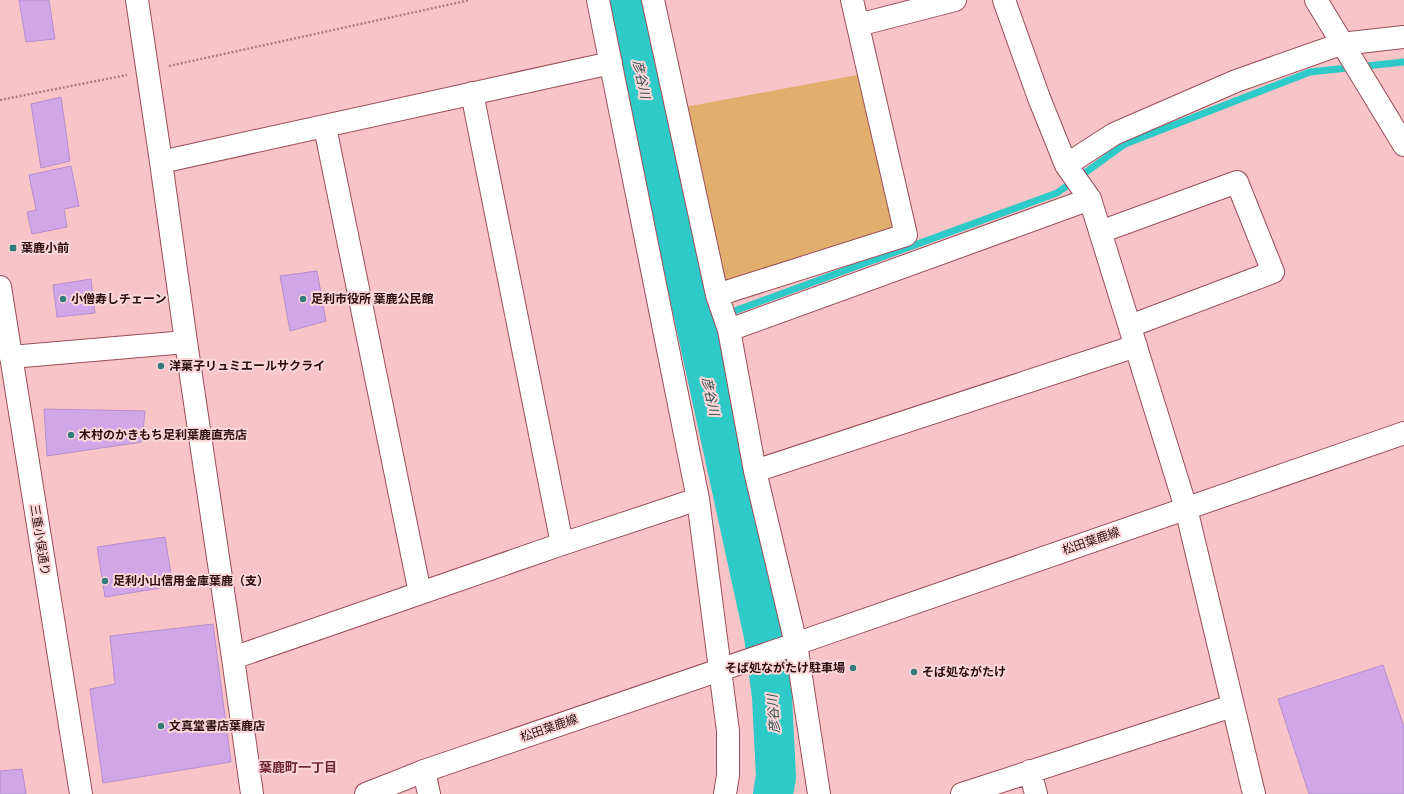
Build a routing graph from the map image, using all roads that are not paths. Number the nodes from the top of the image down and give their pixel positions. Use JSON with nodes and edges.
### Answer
{"nodes":[{"id":1,"x":136,"y":0,"type":"edge"},
{"id":2,"x":598,"y":0,"type":"edge"},
{"id":3,"x":653,"y":0,"type":"edge"},
{"id":4,"x":852,"y":0,"type":"edge"},
{"id":5,"x":955,"y":0,"type":"edge"},
{"id":6,"x":1004,"y":0,"type":"edge"},
{"id":7,"x":1316,"y":0,"type":"edge"},
{"id":8,"x":858,"y":25,"type":"junction"},
{"id":9,"x":1404,"y":37,"type":"edge"},
{"id":10,"x":1342,"y":44,"type":"junction"},
{"id":11,"x":611,"y":63,"type":"junction"},
{"id":12,"x":472,"y":93,"type":"junction"},
{"id":13,"x":324,"y":127,"type":"junction"},
{"id":14,"x":1404,"y":146,"type":"edge"},
{"id":15,"x":161,"y":162,"type":"junction"},
{"id":16,"x":1066,"y":165,"type":"junction"},
{"id":17,"x":1090,"y":199,"type":"junction"},
{"id":18,"x":1100,"y":232,"type":"junction"},
{"id":19,"x":0,"y":287,"type":"edge"},
{"id":20,"x":717,"y":295,"type":"junction"},
{"id":21,"x":729,"y":330,"type":"junction"},
{"id":22,"x":1133,"y":336,"type":"junction"},
{"id":23,"x":186,"y":342,"type":"junction"},
{"id":24,"x":11,"y":357,"type":"junction"},
{"id":25,"x":1404,"y":433,"type":"edge"},
{"id":26,"x":755,"y":471,"type":"junction"},
{"id":27,"x":698,"y":499,"type":"junction"},
{"id":28,"x":1186,"y":508,"type":"junction"},
{"id":29,"x":562,"y":544,"type":"junction"},
{"id":30,"x":420,"y":593,"type":"junction"},
{"id":31,"x":787,"y":647,"type":"junction"},
{"id":32,"x":233,"y":658,"type":"junction"},
{"id":33,"x":727,"y":667,"type":"junction"},
{"id":34,"x":1232,"y":706,"type":"junction"},
{"id":35,"x":424,"y":771,"type":"junction"},
{"id":36,"x":1030,"y":771,"type":"junction"},
{"id":37,"x":81,"y":794,"type":"edge"},
{"id":38,"x":252,"y":794,"type":"edge"},
{"id":39,"x":366,"y":794,"type":"edge"},
{"id":40,"x":429,"y":794,"type":"edge"},
{"id":41,"x":725,"y":794,"type":"edge"},
{"id":42,"x":819,"y":794,"type":"edge"},
{"id":43,"x":962,"y":794,"type":"edge"},
{"id":44,"x":1036,"y":794,"type":"edge"},
{"id":45,"x":1254,"y":794,"type":"edge"}],
"edges":[{"from":1,"to":15,"type":"street"},
{"from":2,"to":11,"type":"street"},
{"from":3,"to":20,"type":"street"},
{"from":4,"to":8,"type":"street"},
{"from":5,"to":8,"type":"street"},
{"from":6,"to":16,"type":"street"},
{"from":7,"to":10,"type":"street"},
{"from":8,"to":20,"type":"street"},
{"from":9,"to":10,"type":"street"},
{"from":10,"to":14,"type":"street"},
{"from":10,"to":16,"type":"street"},
{"from":11,"to":12,"type":"street"},
{"from":11,"to":27,"type":"street"},
{"from":12,"to":13,"type":"street"},
{"from":12,"to":29,"type":"street"},
{"from":13,"to":15,"type":"street"},
{"from":13,"to":30,"type":"street"},
{"from":15,"to":23,"type":"street"},
{"from":16,"to":17,"type":"street"},
{"from":17,"to":18,"type":"street"},
{"from":17,"to":21,"type":"street"},
{"from":18,"to":22,"type":"street"},
{"from":18,"to":22,"type":"street"},
{"from":19,"to":24,"type":"street","name":"三重小俣通り"},
{"from":20,"to":21,"type":"street"},
{"from":21,"to":26,"type":"street"},
{"from":22,"to":26,"type":"street"},
{"from":22,"to":28,"type":"street"},
{"from":23,"to":24,"type":"street"},
{"from":23,"to":32,"type":"street"},
{"from":24,"to":37,"type":"street","name":"三重小俣通り"},
{"from":25,"to":28,"type":"street","name":"松田葉鹿線"},
{"from":26,"to":31,"type":"street"},
{"from":27,"to":29,"type":"street"},
{"from":27,"to":33,"type":"street"},
{"from":28,"to":31,"type":"street","name":"松田葉鹿線"},
{"from":28,"to":34,"type":"street"},
{"from":29,"to":30,"type":"street"},
{"from":30,"to":32,"type":"street"},
{"from":31,"to":33,"type":"street","name":"松田葉鹿線"},
{"from":31,"to":42,"type":"street"},
{"from":32,"to":38,"type":"street"},
{"from":33,"to":35,"type":"street","name":"松田葉鹿線"},
{"from":33,"to":41,"type":"street"},
{"from":34,"to":36,"type":"street"},
{"from":34,"to":45,"type":"street"},
{"from":35,"to":39,"type":"street","name":"松田葉鹿線"},
{"from":35,"to":40,"type":"street"},
{"from":36,"to":43,"type":"street"},
{"from":36,"to":44,"type":"street"}]}
